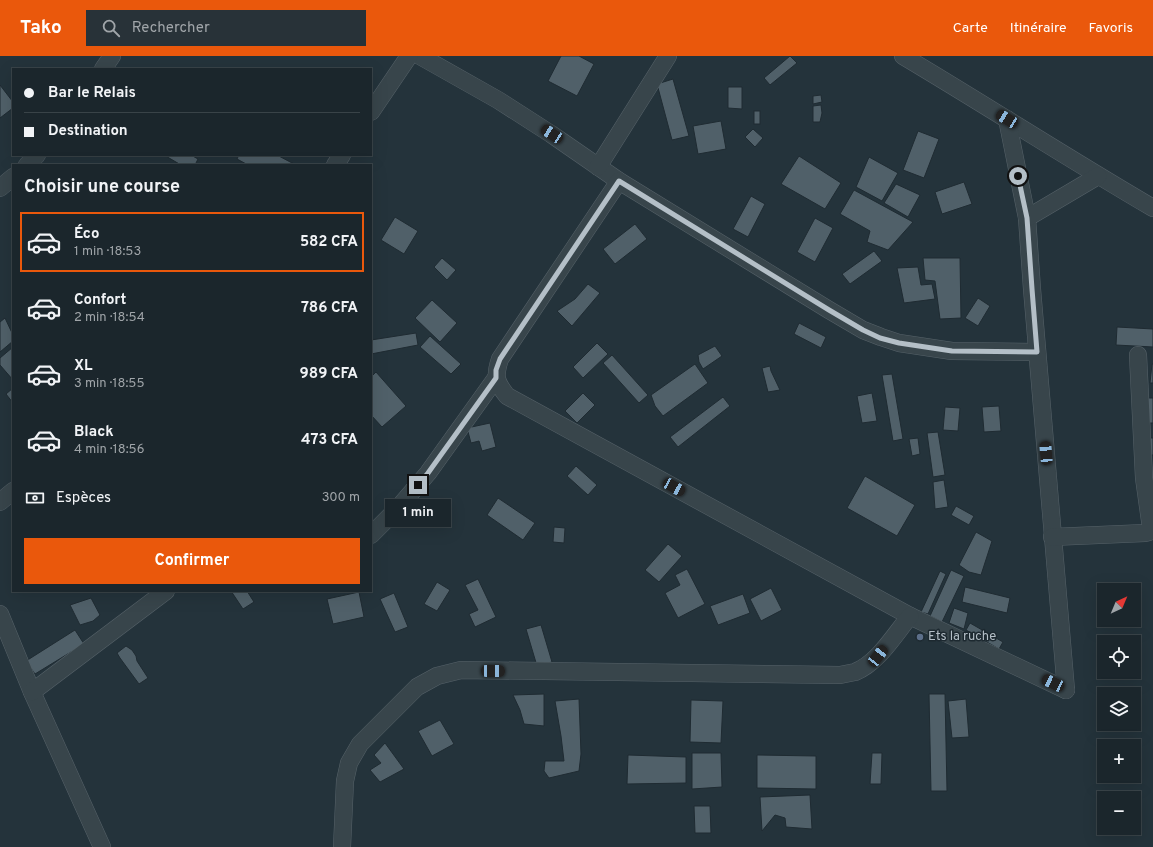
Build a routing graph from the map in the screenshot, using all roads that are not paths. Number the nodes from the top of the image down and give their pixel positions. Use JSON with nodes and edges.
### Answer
{"nodes":[{"id":1,"x":112,"y":56,"type":"edge"},
{"id":2,"x":409,"y":56,"type":"edge"},
{"id":3,"x":420,"y":56,"type":"edge"},
{"id":4,"x":668,"y":56,"type":"edge"},
{"id":5,"x":903,"y":56,"type":"edge"},
{"id":6,"x":104,"y":68,"type":"edge"},
{"id":7,"x":372,"y":111,"type":"edge"},
{"id":8,"x":1007,"y":119,"type":"junction"},
{"id":9,"x":36,"y":156,"type":"edge"},
{"id":10,"x":28,"y":164,"type":"edge"},
{"id":11,"x":598,"y":167,"type":"junction"},
{"id":12,"x":1098,"y":176,"type":"junction"},
{"id":13,"x":12,"y":178,"type":"edge"},
{"id":14,"x":619,"y":181,"type":"junction"},
{"id":15,"x":0,"y":188,"type":"edge"},
{"id":16,"x":1153,"y":208,"type":"edge"},
{"id":17,"x":1027,"y":218,"type":"junction"},
{"id":18,"x":1037,"y":352,"type":"junction"},
{"id":19,"x":1138,"y":355,"type":"dead end"},
{"id":20,"x":496,"y":378,"type":"junction"},
{"id":21,"x":12,"y":492,"type":"edge"},
{"id":22,"x":0,"y":502,"type":"edge"},
{"id":23,"x":372,"y":534,"type":"edge"},
{"id":24,"x":1052,"y":537,"type":"junction"},
{"id":25,"x":165,"y":592,"type":"edge"},
{"id":26,"x":0,"y":614,"type":"edge"},
{"id":27,"x":910,"y":616,"type":"junction"},
{"id":28,"x":32,"y":692,"type":"junction"},
{"id":29,"x":102,"y":847,"type":"edge"},
{"id":30,"x":342,"y":847,"type":"edge"}],
"edges":[{"from":1,"to":6,"type":"street"},
{"from":2,"to":7,"type":"street"},
{"from":3,"to":11,"type":"street"},
{"from":4,"to":11,"type":"street"},
{"from":5,"to":8,"type":"street"},
{"from":8,"to":12,"type":"street"},
{"from":8,"to":17,"type":"street"},
{"from":9,"to":10,"type":"street"},
{"from":11,"to":14,"type":"street"},
{"from":12,"to":16,"type":"street"},
{"from":12,"to":17,"type":"street"},
{"from":13,"to":15,"type":"street"},
{"from":14,"to":18,"type":"street"},
{"from":14,"to":20,"type":"street"},
{"from":17,"to":18,"type":"street"},
{"from":18,"to":24,"type":"street"},
{"from":19,"to":24,"type":"street"},
{"from":20,"to":23,"type":"street"},
{"from":20,"to":27,"type":"street"},
{"from":21,"to":22,"type":"street"},
{"from":24,"to":27,"type":"street"},
{"from":25,"to":28,"type":"street"},
{"from":26,"to":28,"type":"street"},
{"from":27,"to":30,"type":"street"},
{"from":28,"to":29,"type":"street"}]}
